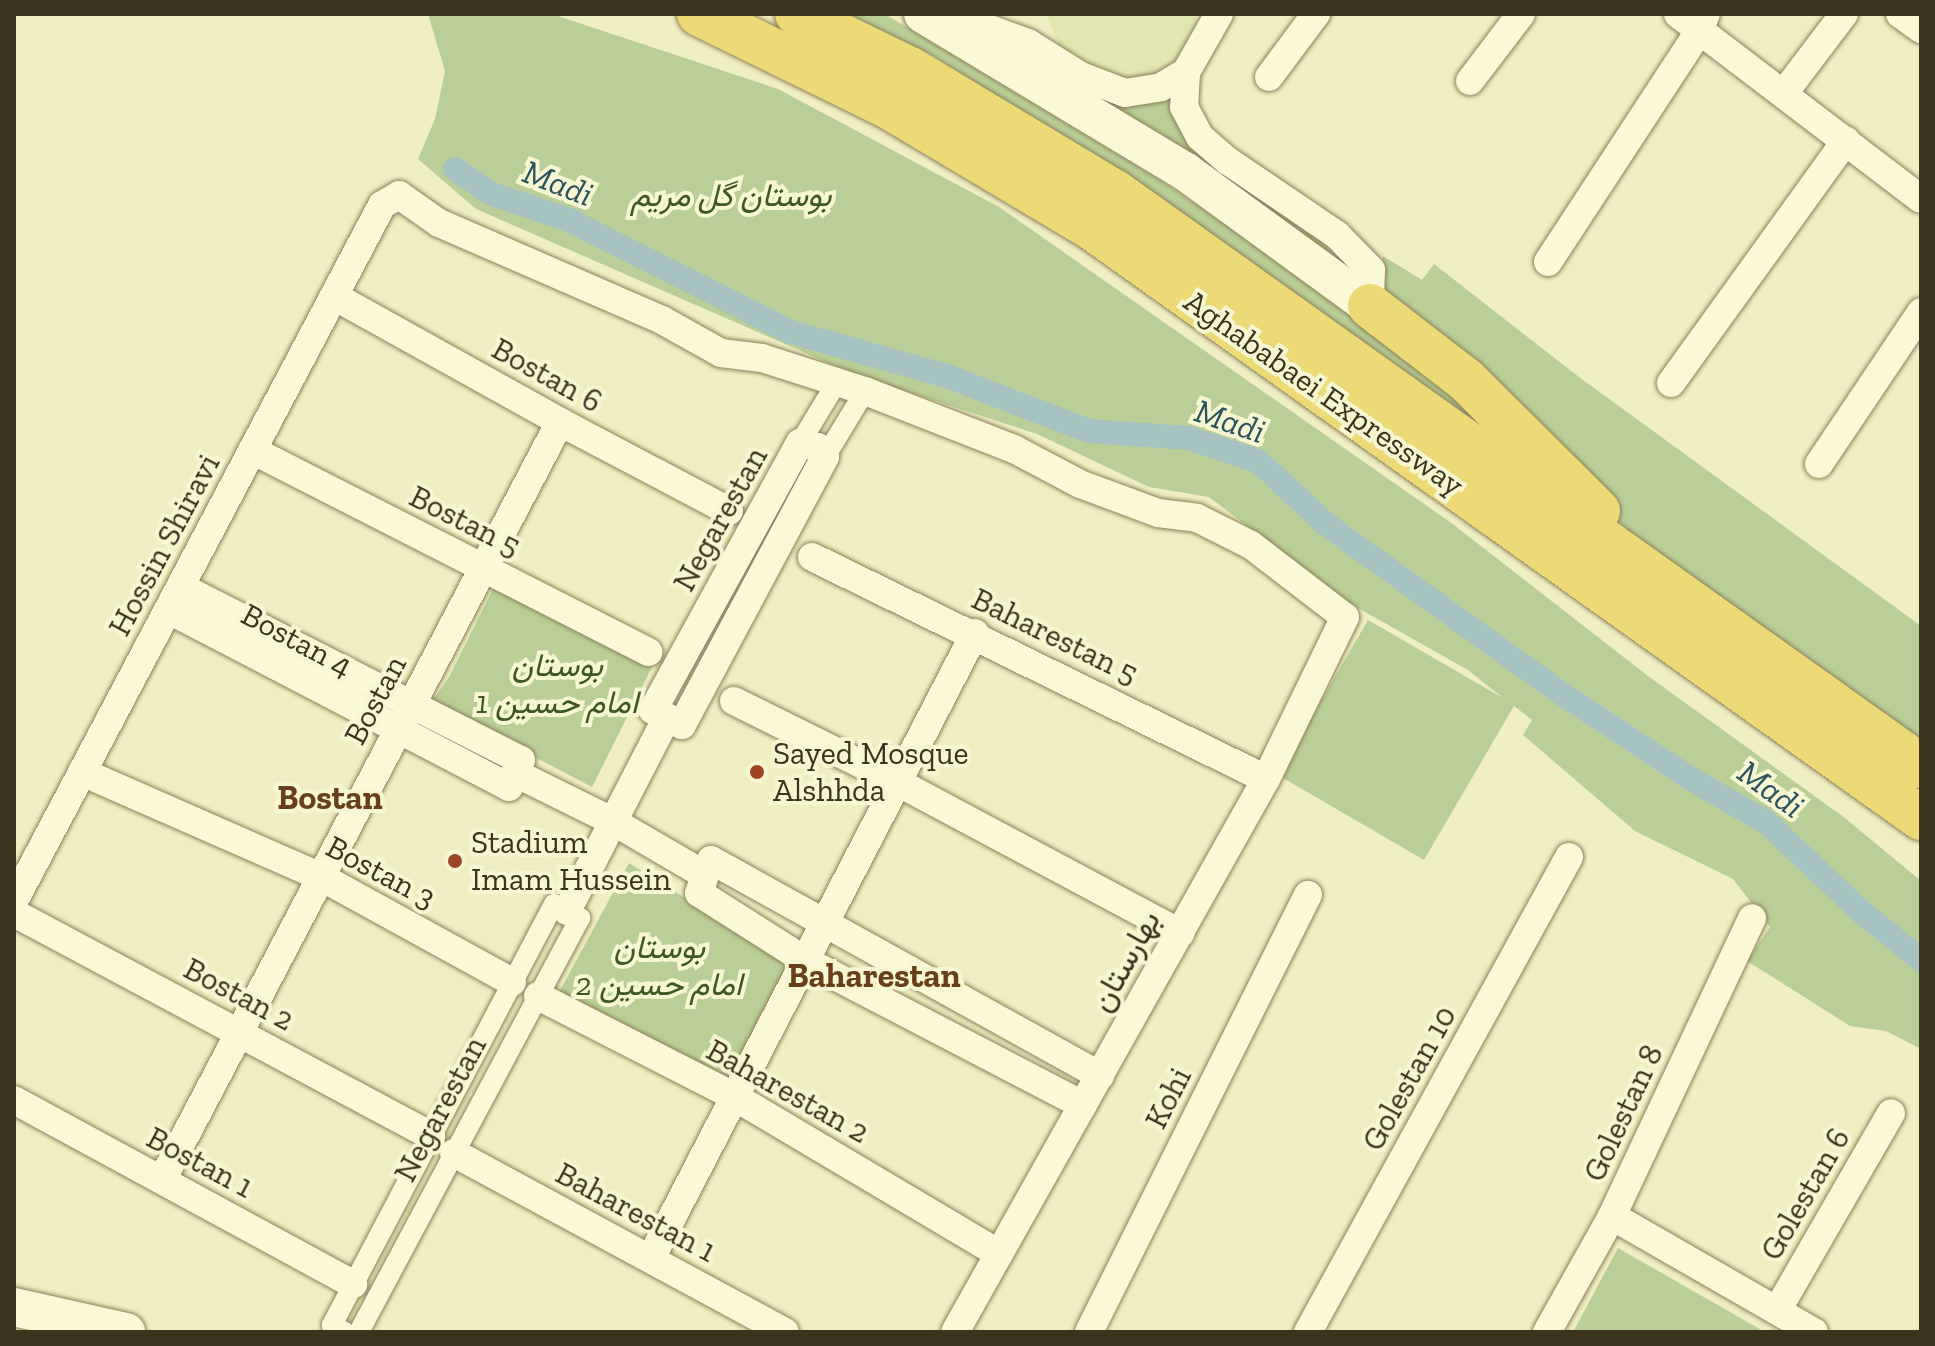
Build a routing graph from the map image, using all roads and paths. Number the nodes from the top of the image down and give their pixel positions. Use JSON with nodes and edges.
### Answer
{"nodes":[{"id":1,"x":699,"y":14,"type":"edge"},
{"id":2,"x":797,"y":14,"type":"edge"},
{"id":3,"x":924,"y":14,"type":"edge"},
{"id":4,"x":1219,"y":14,"type":"edge"},
{"id":5,"x":1316,"y":14,"type":"edge"},
{"id":6,"x":1521,"y":14,"type":"edge"},
{"id":7,"x":1844,"y":14,"type":"edge"},
{"id":8,"x":1900,"y":14,"type":"edge"},
{"id":9,"x":1694,"y":20,"type":"edge"},
{"id":10,"x":1921,"y":29,"type":"edge"},
{"id":11,"x":1186,"y":72,"type":"junction"},
{"id":12,"x":1269,"y":77,"type":"dead end"},
{"id":13,"x":1470,"y":81,"type":"dead end"},
{"id":14,"x":1784,"y":93,"type":"junction"},
{"id":15,"x":1846,"y":140,"type":"junction"},
{"id":16,"x":1921,"y":199,"type":"edge"},
{"id":17,"x":1548,"y":262,"type":"dead end"},
{"id":18,"x":334,"y":296,"type":"junction"},
{"id":19,"x":1370,"y":306,"type":"junction"},
{"id":20,"x":1921,"y":312,"type":"edge"},
{"id":21,"x":837,"y":382,"type":"junction"},
{"id":22,"x":1671,"y":383,"type":"dead end"},
{"id":23,"x":865,"y":391,"type":"junction"},
{"id":24,"x":560,"y":422,"type":"junction"},
{"id":25,"x":800,"y":443,"type":"junction"},
{"id":26,"x":252,"y":450,"type":"junction"},
{"id":27,"x":825,"y":457,"type":"junction"},
{"id":28,"x":1819,"y":464,"type":"dead end"},
{"id":29,"x":729,"y":511,"type":"dead end"},
{"id":30,"x":812,"y":557,"type":"dead end"},
{"id":31,"x":483,"y":568,"type":"junction"},
{"id":32,"x":1675,"y":591,"type":"junction"},
{"id":33,"x":175,"y":599,"type":"junction"},
{"id":34,"x":975,"y":633,"type":"junction"},
{"id":35,"x":648,"y":652,"type":"dead end"},
{"id":36,"x":1709,"y":667,"type":"junction"},
{"id":37,"x":734,"y":701,"type":"dead end"},
{"id":38,"x":411,"y":705,"type":"junction"},
{"id":39,"x":667,"y":717,"type":"junction"},
{"id":40,"x":398,"y":731,"type":"junction"},
{"id":41,"x":1921,"y":766,"type":"edge"},
{"id":42,"x":82,"y":772,"type":"junction"},
{"id":43,"x":515,"y":773,"type":"junction"},
{"id":44,"x":1266,"y":779,"type":"junction"},
{"id":45,"x":899,"y":783,"type":"junction"},
{"id":46,"x":1921,"y":818,"type":"edge"},
{"id":47,"x":614,"y":822,"type":"junction"},
{"id":48,"x":1921,"y":852,"type":"edge"},
{"id":49,"x":1569,"y":857,"type":"dead end"},
{"id":50,"x":705,"y":875,"type":"junction"},
{"id":51,"x":321,"y":877,"type":"junction"},
{"id":52,"x":1308,"y":895,"type":"dead end"},
{"id":53,"x":14,"y":901,"type":"edge"},
{"id":54,"x":14,"y":913,"type":"edge"},
{"id":55,"x":573,"y":914,"type":"junction"},
{"id":56,"x":1752,"y":918,"type":"dead end"},
{"id":57,"x":826,"y":922,"type":"junction"},
{"id":58,"x":1180,"y":933,"type":"junction"},
{"id":59,"x":806,"y":961,"type":"junction"},
{"id":60,"x":512,"y":982,"type":"junction"},
{"id":61,"x":538,"y":996,"type":"junction"},
{"id":62,"x":240,"y":1032,"type":"junction"},
{"id":63,"x":1100,"y":1076,"type":"junction"},
{"id":64,"x":735,"y":1097,"type":"junction"},
{"id":65,"x":14,"y":1100,"type":"edge"},
{"id":66,"x":1083,"y":1105,"type":"junction"},
{"id":67,"x":1891,"y":1113,"type":"dead end"},
{"id":68,"x":431,"y":1136,"type":"junction"},
{"id":69,"x":454,"y":1153,"type":"junction"},
{"id":70,"x":162,"y":1180,"type":"junction"},
{"id":71,"x":1612,"y":1216,"type":"junction"},
{"id":72,"x":999,"y":1254,"type":"junction"},
{"id":73,"x":651,"y":1258,"type":"junction"},
{"id":74,"x":353,"y":1284,"type":"junction"},
{"id":75,"x":14,"y":1307,"type":"edge"},
{"id":76,"x":1778,"y":1309,"type":"junction"},
{"id":77,"x":126,"y":1332,"type":"edge"},
{"id":78,"x":345,"y":1332,"type":"edge"},
{"id":79,"x":359,"y":1332,"type":"edge"},
{"id":80,"x":785,"y":1332,"type":"edge"},
{"id":81,"x":955,"y":1332,"type":"edge"},
{"id":82,"x":1089,"y":1332,"type":"edge"},
{"id":83,"x":1308,"y":1332,"type":"edge"},
{"id":84,"x":1547,"y":1332,"type":"edge"},
{"id":85,"x":1814,"y":1332,"type":"edge"}],
"edges":[{"from":1,"to":36,"type":"highway","name":"Aghababaei Expressway"},
{"from":2,"to":32,"type":"highway","name":"Aghababaei Expressway"},
{"from":3,"to":11,"type":"street"},
{"from":3,"to":19,"type":"main road"},
{"from":4,"to":11,"type":"street"},
{"from":5,"to":12,"type":"street"},
{"from":6,"to":13,"type":"street"},
{"from":7,"to":14,"type":"street"},
{"from":8,"to":10,"type":"street"},
{"from":9,"to":14,"type":"street"},
{"from":9,"to":17,"type":"street"},
{"from":11,"to":19,"type":"street"},
{"from":14,"to":15,"type":"street"},
{"from":15,"to":16,"type":"street"},
{"from":15,"to":22,"type":"street"},
{"from":18,"to":21,"type":"street","name":"Hossin Shiravi"},
{"from":18,"to":24,"type":"street","name":"Bostan 6"},
{"from":18,"to":26,"type":"street","name":"Hossin Shiravi"},
{"from":19,"to":32,"type":"highway"},
{"from":20,"to":28,"type":"street"},
{"from":21,"to":23,"type":"street"},
{"from":21,"to":25,"type":"street"},
{"from":23,"to":27,"type":"street"},
{"from":23,"to":44,"type":"street","name":"بهارستان"},
{"from":24,"to":29,"type":"street","name":"Bostan 6"},
{"from":24,"to":31,"type":"street","name":"Bostan"},
{"from":25,"to":27,"type":"street","name":"Negarestan"},
{"from":25,"to":39,"type":"street","name":"Negarestan"},
{"from":26,"to":31,"type":"street","name":"Bostan 5"},
{"from":26,"to":33,"type":"street","name":"Hossin Shiravi"},
{"from":27,"to":39,"type":"street","name":"Negarestan"},
{"from":30,"to":34,"type":"street","name":"Baharestan 5"},
{"from":31,"to":35,"type":"street","name":"Bostan 5"},
{"from":31,"to":38,"type":"street","name":"Bostan"},
{"from":32,"to":41,"type":"highway","name":"Aghababaei Expressway"},
{"from":33,"to":38,"type":"street","name":"Bostan 4"},
{"from":33,"to":40,"type":"street","name":"Bostan 4"},
{"from":33,"to":42,"type":"street","name":"Hossin Shiravi"},
{"from":34,"to":44,"type":"street","name":"Baharestan 5"},
{"from":34,"to":45,"type":"street"},
{"from":36,"to":46,"type":"highway","name":"Aghababaei Expressway"},
{"from":36,"to":48,"type":"highway"},
{"from":37,"to":45,"type":"street"},
{"from":38,"to":40,"type":"street","name":"Bostan"},
{"from":38,"to":43,"type":"street","name":"Bostan 4"},
{"from":39,"to":47,"type":"street","name":"Negarestan"},
{"from":40,"to":43,"type":"street","name":"Bostan 4"},
{"from":40,"to":51,"type":"street","name":"Bostan"},
{"from":42,"to":51,"type":"street","name":"Bostan 3"},
{"from":42,"to":53,"type":"street","name":"Hossin Shiravi"},
{"from":43,"to":47,"type":"street","name":"Bostan 4"},
{"from":44,"to":58,"type":"street","name":"بهارستان"},
{"from":45,"to":57,"type":"street"},
{"from":45,"to":58,"type":"street"},
{"from":47,"to":50,"type":"street","name":"Bostan 4"},
{"from":47,"to":55,"type":"street","name":"Negarestan"},
{"from":49,"to":83,"type":"street","name":"Golestan 10"},
{"from":50,"to":57,"type":"street"},
{"from":50,"to":59,"type":"street"},
{"from":51,"to":60,"type":"street","name":"Bostan 3"},
{"from":51,"to":62,"type":"street","name":"Bostan"},
{"from":52,"to":82,"type":"street","name":"Kohi"},
{"from":54,"to":62,"type":"street","name":"Bostan 2"},
{"from":55,"to":60,"type":"street"},
{"from":55,"to":61,"type":"street","name":"Negarestan"},
{"from":56,"to":71,"type":"street","name":"Golestan 8"},
{"from":57,"to":59,"type":"street"},
{"from":57,"to":63,"type":"street"},
{"from":58,"to":63,"type":"street","name":"بهارستان"},
{"from":59,"to":64,"type":"street"},
{"from":59,"to":66,"type":"street"},
{"from":60,"to":68,"type":"street"},
{"from":61,"to":64,"type":"street","name":"Baharestan 2"},
{"from":61,"to":69,"type":"street","name":"Negarestan"},
{"from":62,"to":68,"type":"street","name":"Bostan 2"},
{"from":62,"to":70,"type":"street","name":"Bostan"},
{"from":63,"to":66,"type":"street","name":"بهارستان"},
{"from":64,"to":72,"type":"street","name":"Baharestan 2"},
{"from":64,"to":73,"type":"street"},
{"from":65,"to":70,"type":"street","name":"Bostan 1"},
{"from":66,"to":72,"type":"street","name":"بهارستان"},
{"from":67,"to":76,"type":"street","name":"Golestan 6"},
{"from":68,"to":74,"type":"street"},
{"from":69,"to":73,"type":"street","name":"Baharestan 1"},
{"from":69,"to":79,"type":"street","name":"Negarestan"},
{"from":70,"to":74,"type":"street","name":"Bostan 1"},
{"from":71,"to":76,"type":"street"},
{"from":71,"to":84,"type":"street","name":"Golestan 8"},
{"from":72,"to":81,"type":"street","name":"بهارستان"},
{"from":73,"to":80,"type":"street","name":"Baharestan 1"},
{"from":74,"to":78,"type":"street"},
{"from":75,"to":77,"type":"main road"},
{"from":76,"to":85,"type":"street"}]}
